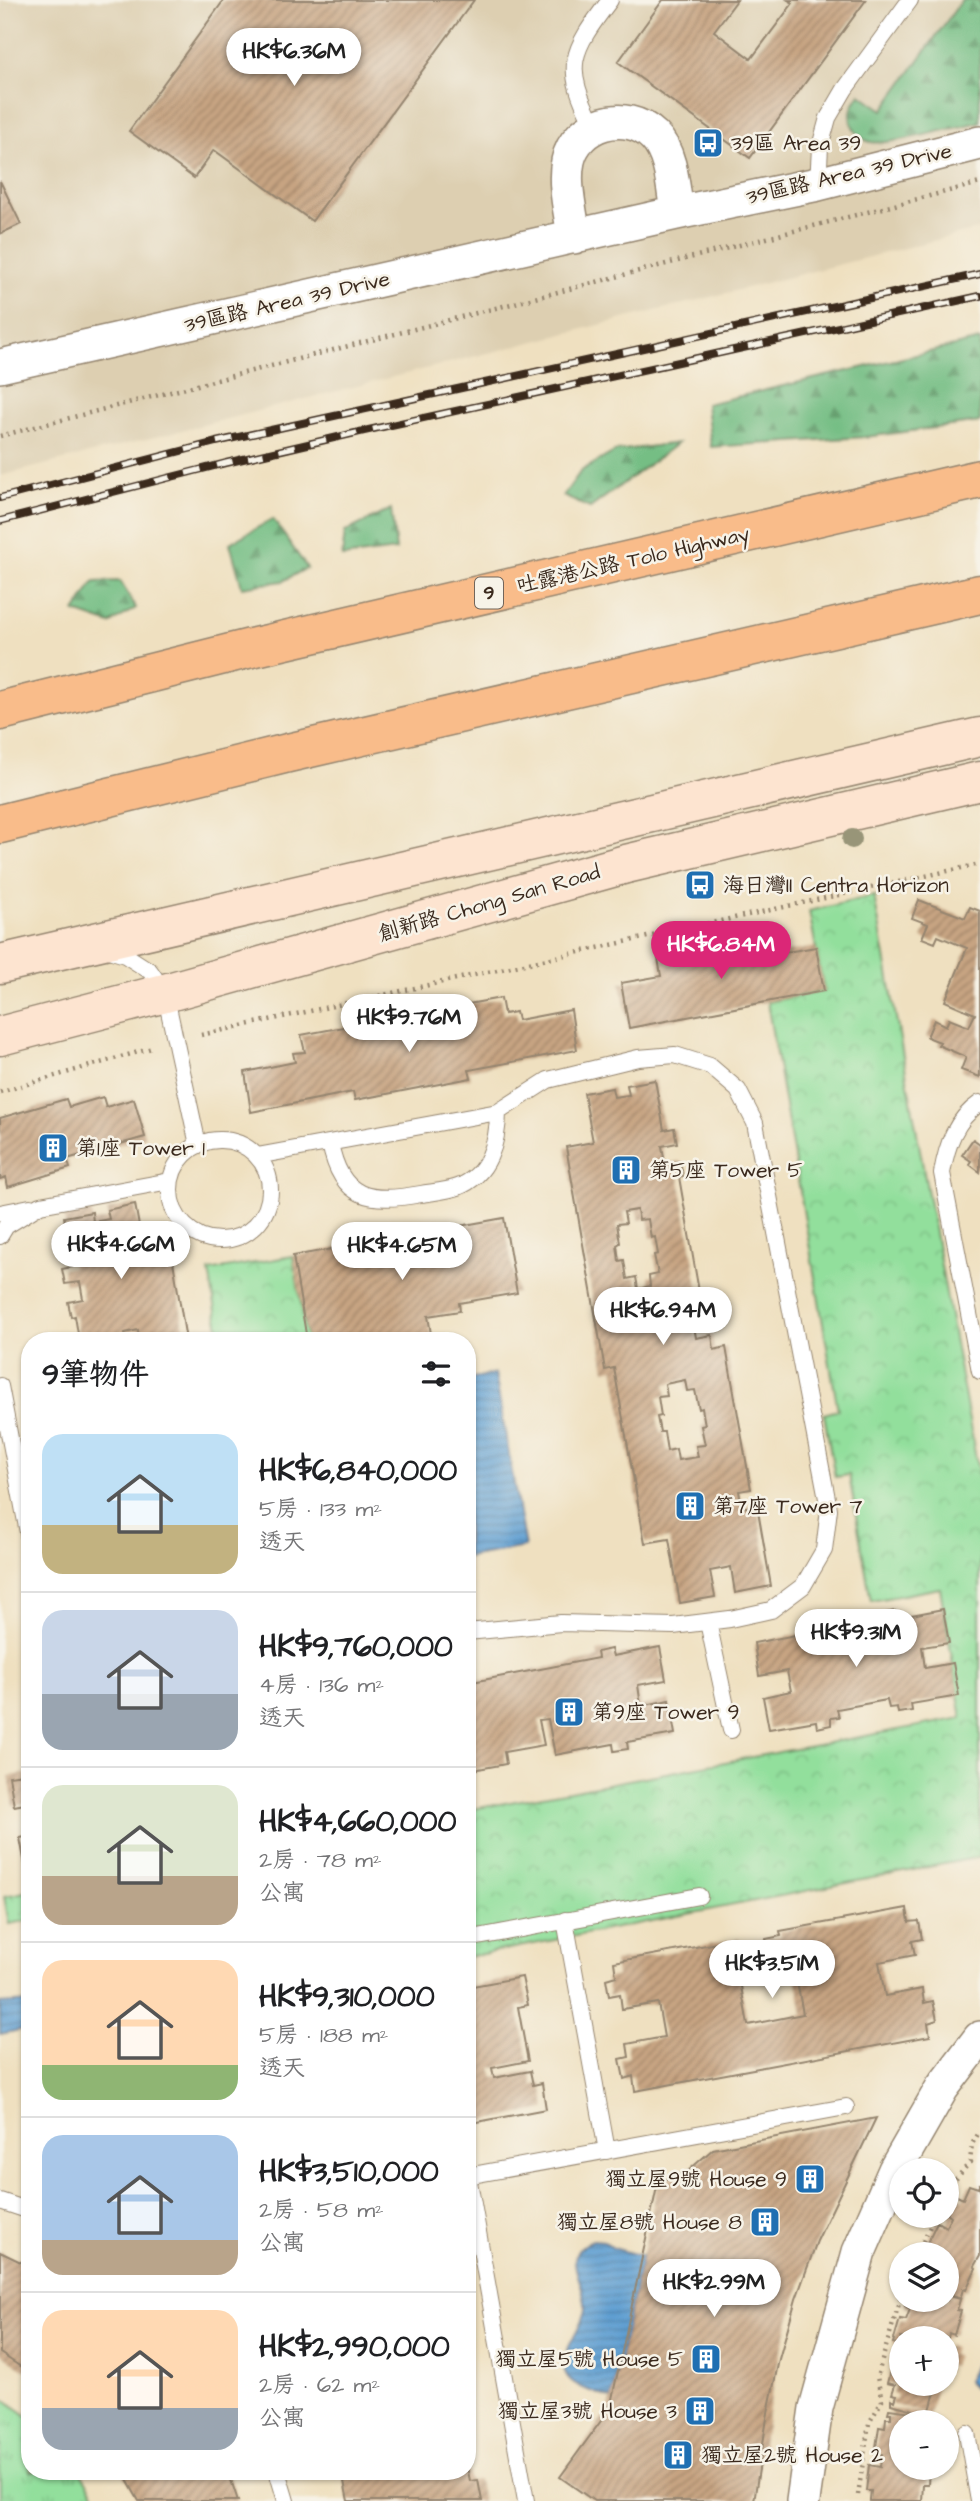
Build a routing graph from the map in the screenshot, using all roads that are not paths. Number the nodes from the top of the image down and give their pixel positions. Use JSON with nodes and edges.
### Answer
{"nodes":[{"id":1,"x":610,"y":0,"type":"edge"},
{"id":2,"x":910,"y":0,"type":"edge"},
{"id":3,"x":594,"y":126,"type":"junction"},
{"id":4,"x":980,"y":143,"type":"edge"},
{"id":5,"x":818,"y":184,"type":"junction"},
{"id":6,"x":677,"y":213,"type":"junction"},
{"id":7,"x":574,"y":237,"type":"junction"},
{"id":8,"x":0,"y":366,"type":"edge"},
{"id":9,"x":980,"y":479,"type":"edge"},
{"id":10,"x":980,"y":594,"type":"edge"},
{"id":11,"x":0,"y":712,"type":"edge"},
{"id":12,"x":980,"y":737,"type":"edge"},
{"id":13,"x":980,"y":780,"type":"edge"},
{"id":14,"x":0,"y":824,"type":"edge"},
{"id":15,"x":88,"y":944,"type":"junction"},
{"id":16,"x":0,"y":964,"type":"edge"},
{"id":17,"x":165,"y":993,"type":"junction"},
{"id":18,"x":0,"y":1036,"type":"edge"},
{"id":19,"x":980,"y":1103,"type":"edge"},
{"id":20,"x":498,"y":1112,"type":"junction"},
{"id":21,"x":330,"y":1143,"type":"junction"},
{"id":22,"x":198,"y":1145,"type":"junction"},
{"id":23,"x":257,"y":1156,"type":"junction"},
{"id":24,"x":170,"y":1181,"type":"junction"},
{"id":25,"x":40,"y":1205,"type":"junction"},
{"id":26,"x":0,"y":1213,"type":"edge"},
{"id":27,"x":0,"y":1236,"type":"edge"},
{"id":28,"x":980,"y":1371,"type":"edge"},
{"id":29,"x":0,"y":1386,"type":"edge"},
{"id":30,"x":21,"y":1496,"type":"edge"},
{"id":31,"x":708,"y":1622,"type":"junction"},
{"id":32,"x":476,"y":1631,"type":"edge"},
{"id":33,"x":731,"y":1730,"type":"dead end"},
{"id":34,"x":699,"y":1896,"type":"dead end"},
{"id":35,"x":565,"y":1920,"type":"junction"},
{"id":36,"x":476,"y":1937,"type":"edge"},
{"id":37,"x":980,"y":2038,"type":"edge"},
{"id":38,"x":846,"y":2107,"type":"dead end"},
{"id":39,"x":607,"y":2151,"type":"junction"},
{"id":40,"x":476,"y":2175,"type":"edge"},
{"id":41,"x":0,"y":2201,"type":"edge"},
{"id":42,"x":21,"y":2208,"type":"edge"},
{"id":43,"x":476,"y":2221,"type":"edge"},
{"id":44,"x":967,"y":2433,"type":"dead end"},
{"id":45,"x":280,"y":2480,"type":"edge"},
{"id":46,"x":286,"y":2501,"type":"edge"},
{"id":47,"x":526,"y":2501,"type":"edge"},
{"id":48,"x":803,"y":2501,"type":"edge"},
{"id":49,"x":979,"y":2501,"type":"edge"}],
"edges":[{"from":1,"to":3,"type":"lane"},
{"from":2,"to":5,"type":"lane"},
{"from":3,"to":6,"type":"street"},
{"from":3,"to":7,"type":"street"},
{"from":4,"to":5,"type":"street","name":"39區路 Area 39 Drive"},
{"from":5,"to":6,"type":"street","name":"39區路 Area 39 Drive"},
{"from":6,"to":7,"type":"street","name":"39區路 Area 39 Drive"},
{"from":7,"to":8,"type":"street","name":"39區路 Area 39 Drive"},
{"from":9,"to":11,"type":"highway","name":"吐露港公路 Tolo Highway","number":"9"},
{"from":10,"to":14,"type":"highway"},
{"from":12,"to":15,"type":"main road"},
{"from":13,"to":17,"type":"main road","name":"創新路 Chong San Road"},
{"from":15,"to":16,"type":"main road"},
{"from":15,"to":17,"type":"lane"},
{"from":17,"to":18,"type":"main road","name":"創新路 Chong San Road"},
{"from":17,"to":22,"type":"lane"},
{"from":19,"to":28,"type":"lane"},
{"from":20,"to":21,"type":"lane"},
{"from":20,"to":21,"type":"lane"},
{"from":20,"to":31,"type":"lane"},
{"from":21,"to":23,"type":"lane"},
{"from":22,"to":23,"type":"lane"},
{"from":22,"to":24,"type":"lane"},
{"from":23,"to":24,"type":"lane"},
{"from":24,"to":25,"type":"lane"},
{"from":25,"to":26,"type":"lane"},
{"from":25,"to":27,"type":"lane"},
{"from":29,"to":30,"type":"lane"},
{"from":31,"to":32,"type":"lane"},
{"from":31,"to":33,"type":"lane"},
{"from":34,"to":35,"type":"lane"},
{"from":35,"to":36,"type":"lane"},
{"from":35,"to":39,"type":"lane"},
{"from":37,"to":48,"type":"street"},
{"from":38,"to":39,"type":"lane"},
{"from":39,"to":40,"type":"lane"},
{"from":41,"to":42,"type":"lane"},
{"from":43,"to":47,"type":"lane"},
{"from":44,"to":49,"type":"lane"},
{"from":45,"to":46,"type":"lane"}]}
